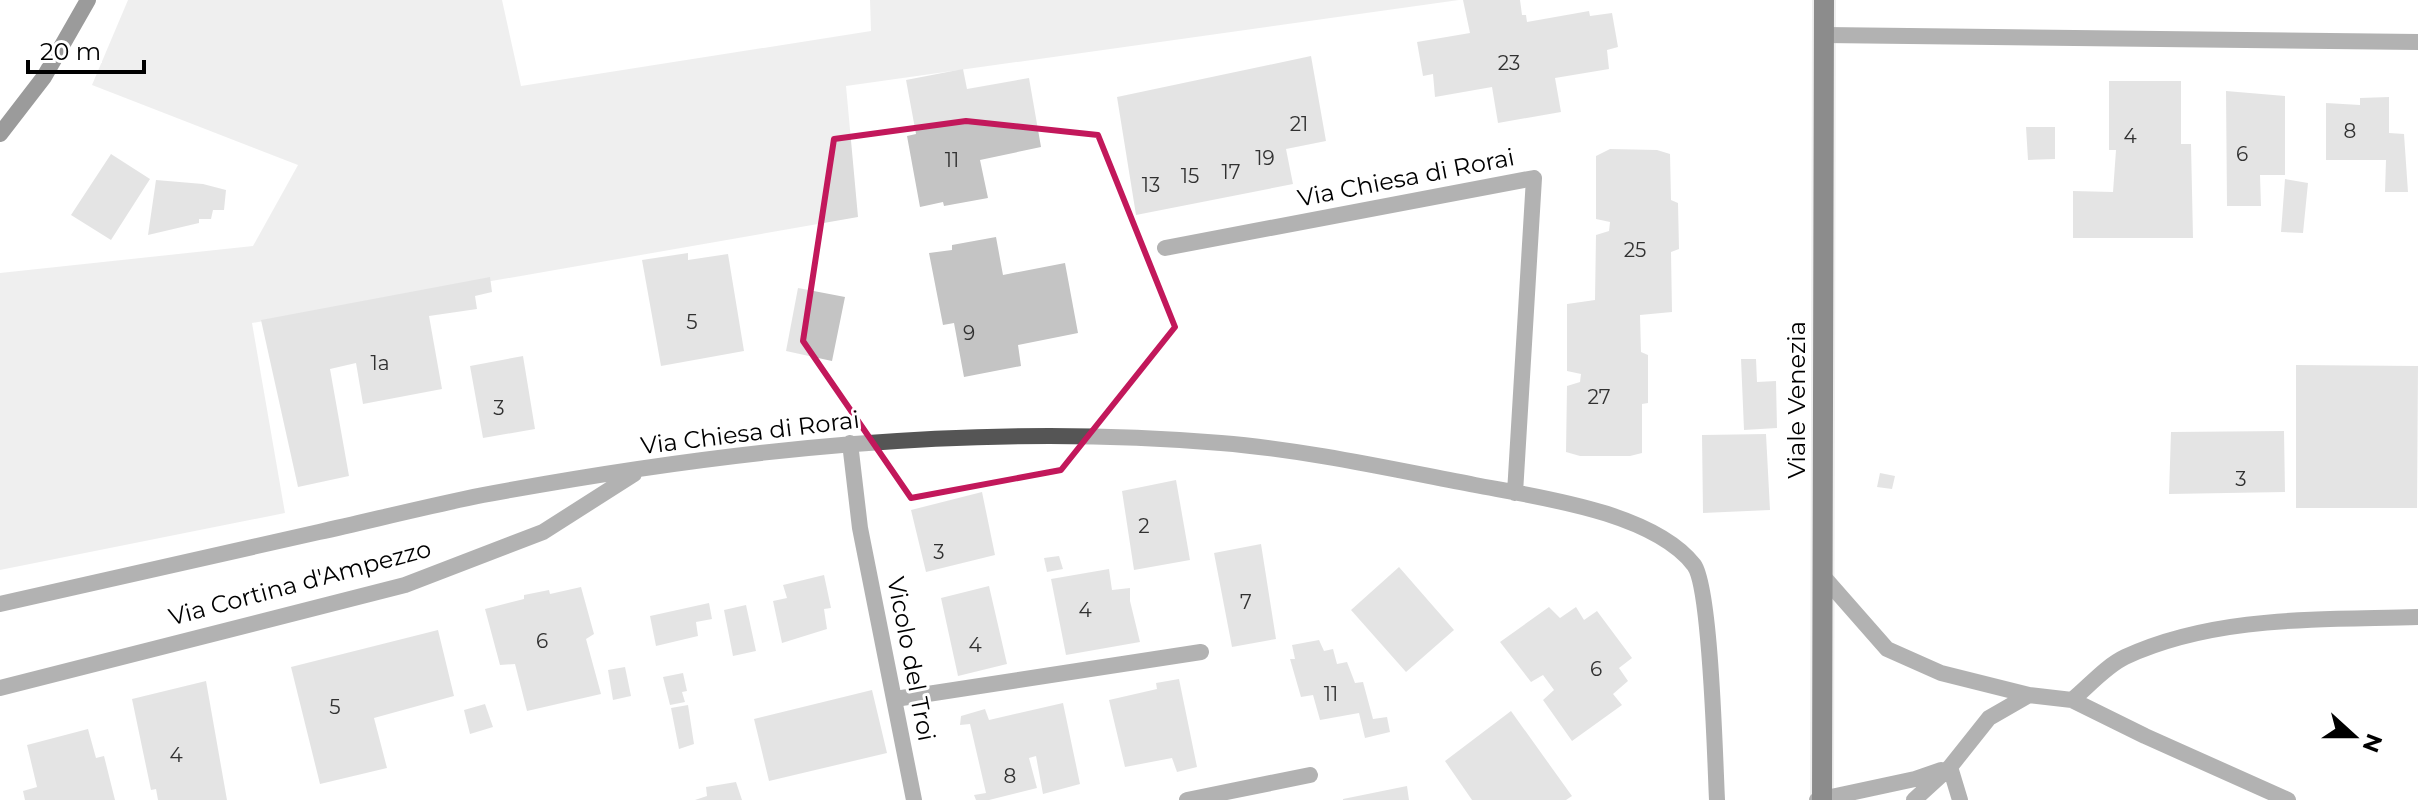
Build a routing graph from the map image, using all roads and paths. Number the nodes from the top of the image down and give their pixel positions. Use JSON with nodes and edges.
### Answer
{"nodes":[{"id":1,"x":88,"y":0,"type":"edge"},
{"id":2,"x":1824,"y":0,"type":"edge"},
{"id":3,"x":1825,"y":35,"type":"junction"},
{"id":4,"x":2418,"y":42,"type":"edge"},
{"id":5,"x":0,"y":134,"type":"edge"},
{"id":6,"x":1165,"y":248,"type":"dead end"},
{"id":7,"x":850,"y":443,"type":"junction"},
{"id":8,"x":642,"y":469,"type":"junction"},
{"id":9,"x":1515,"y":493,"type":"junction"},
{"id":10,"x":1822,"y":575,"type":"junction"},
{"id":11,"x":0,"y":604,"type":"edge"},
{"id":12,"x":2418,"y":617,"type":"edge"},
{"id":13,"x":1201,"y":652,"type":"dead end"},
{"id":14,"x":0,"y":688,"type":"edge"},
{"id":15,"x":2029,"y":695,"type":"junction"},
{"id":16,"x":895,"y":699,"type":"junction"},
{"id":17,"x":2072,"y":700,"type":"junction"},
{"id":18,"x":1950,"y":767,"type":"junction"},
{"id":19,"x":1310,"y":775,"type":"dead end"},
{"id":20,"x":1820,"y":799,"type":"edge"},
{"id":21,"x":914,"y":800,"type":"edge"},
{"id":22,"x":1187,"y":800,"type":"edge"},
{"id":23,"x":1717,"y":800,"type":"edge"},
{"id":24,"x":1914,"y":800,"type":"edge"},
{"id":25,"x":1960,"y":800,"type":"edge"},
{"id":26,"x":2288,"y":800,"type":"edge"}],
"edges":[{"from":1,"to":5,"type":"main road"},
{"from":2,"to":3,"type":"main road","name":"Viale Venezia"},
{"from":3,"to":4,"type":"street"},
{"from":3,"to":10,"type":"main road","name":"Viale Venezia"},
{"from":6,"to":9,"type":"street","name":"Via Chiesa di Rorai"},
{"from":7,"to":8,"type":"street","name":"Via Chiesa di Rorai"},
{"from":7,"to":9,"type":"street","name":"Via Chiesa di Rorai"},
{"from":7,"to":16,"type":"street","name":"Vicolo del Troi"},
{"from":8,"to":11,"type":"street","name":"Via Chiesa di Rorai"},
{"from":8,"to":14,"type":"street","name":"Via Cortina d'Ampezzo"},
{"from":9,"to":23,"type":"street","name":"Via Chiesa di Rorai"},
{"from":10,"to":15,"type":"street"},
{"from":10,"to":20,"type":"main road","name":"Viale Venezia"},
{"from":12,"to":17,"type":"street"},
{"from":13,"to":16,"type":"street"},
{"from":15,"to":17,"type":"street"},
{"from":15,"to":18,"type":"street"},
{"from":16,"to":21,"type":"street","name":"Vicolo del Troi"},
{"from":17,"to":26,"type":"street"},
{"from":18,"to":20,"type":"street"},
{"from":18,"to":24,"type":"street"},
{"from":18,"to":25,"type":"street"},
{"from":19,"to":22,"type":"street"}]}
